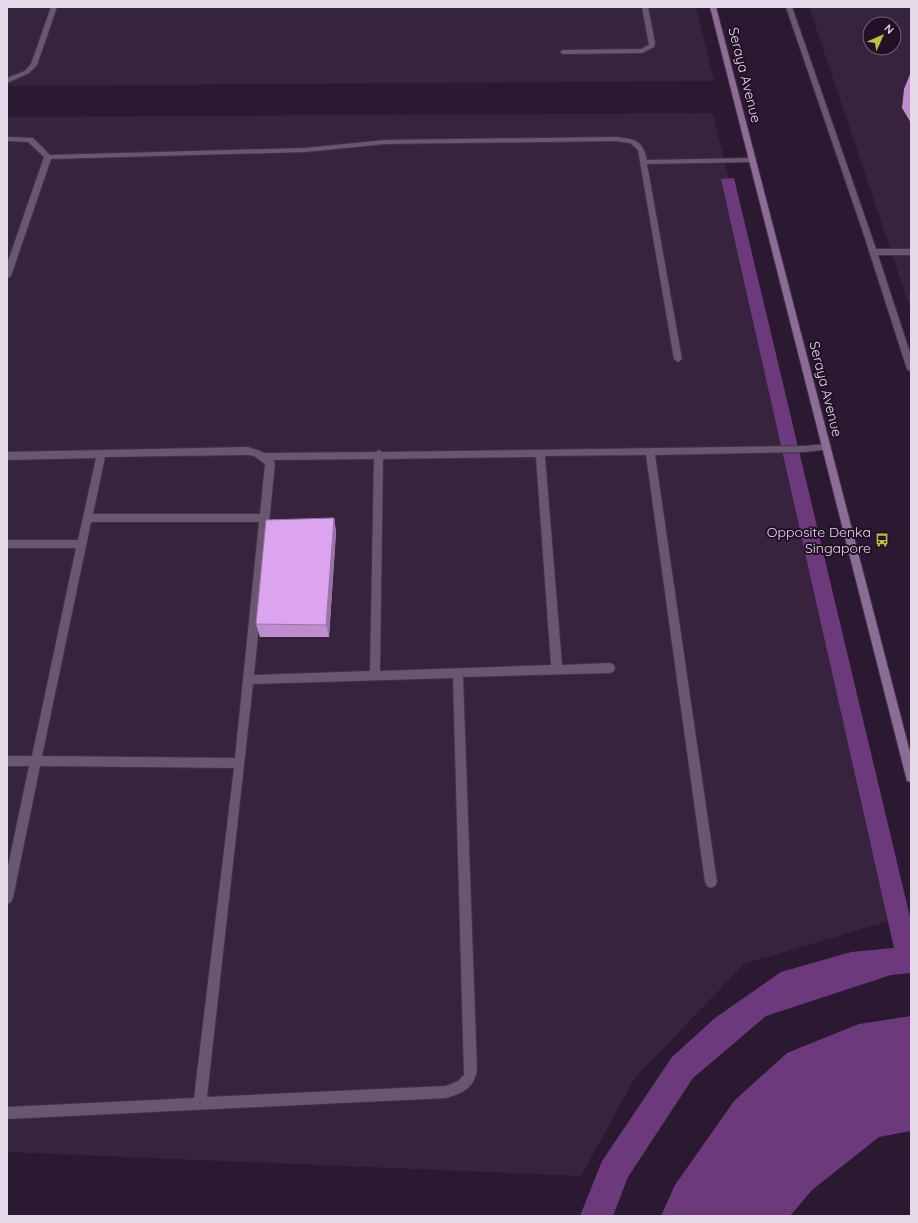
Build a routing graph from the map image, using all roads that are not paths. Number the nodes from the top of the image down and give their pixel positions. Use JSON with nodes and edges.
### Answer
{"nodes":[{"id":1,"x":54,"y":7,"type":"edge"},
{"id":2,"x":645,"y":7,"type":"edge"},
{"id":3,"x":713,"y":7,"type":"edge"},
{"id":4,"x":789,"y":7,"type":"edge"},
{"id":5,"x":563,"y":52,"type":"dead end"},
{"id":6,"x":7,"y":81,"type":"edge"},
{"id":7,"x":7,"y":139,"type":"edge"},
{"id":8,"x":48,"y":157,"type":"junction"},
{"id":9,"x":752,"y":160,"type":"junction"},
{"id":10,"x":643,"y":162,"type":"junction"},
{"id":11,"x":873,"y":252,"type":"junction"},
{"id":12,"x":911,"y":252,"type":"edge"},
{"id":13,"x":7,"y":276,"type":"edge"},
{"id":14,"x":678,"y":359,"type":"dead end"},
{"id":15,"x":911,"y":369,"type":"edge"},
{"id":16,"x":826,"y":447,"type":"junction"},
{"id":17,"x":650,"y":451,"type":"junction"},
{"id":18,"x":101,"y":454,"type":"junction"},
{"id":19,"x":379,"y":454,"type":"junction"},
{"id":20,"x":540,"y":454,"type":"junction"},
{"id":21,"x":7,"y":456,"type":"edge"},
{"id":22,"x":264,"y":457,"type":"junction"},
{"id":23,"x":87,"y":518,"type":"junction"},
{"id":24,"x":264,"y":518,"type":"junction"},
{"id":25,"x":7,"y":544,"type":"edge"},
{"id":26,"x":82,"y":544,"type":"junction"},
{"id":27,"x":610,"y":668,"type":"dead end"},
{"id":28,"x":557,"y":670,"type":"junction"},
{"id":29,"x":458,"y":673,"type":"junction"},
{"id":30,"x":374,"y":676,"type":"junction"},
{"id":31,"x":248,"y":680,"type":"junction"},
{"id":32,"x":7,"y":761,"type":"edge"},
{"id":33,"x":36,"y":761,"type":"junction"},
{"id":34,"x":240,"y":763,"type":"junction"},
{"id":35,"x":911,"y":777,"type":"edge"},
{"id":36,"x":710,"y":882,"type":"dead end"},
{"id":37,"x":7,"y":898,"type":"edge"},
{"id":38,"x":200,"y":1104,"type":"junction"},
{"id":39,"x":7,"y":1113,"type":"edge"}],
"edges":[{"from":1,"to":6,"type":"lane"},
{"from":2,"to":5,"type":"lane"},
{"from":3,"to":9,"type":"street","name":"Seraya Avenue"},
{"from":4,"to":11,"type":"lane"},
{"from":7,"to":8,"type":"lane"},
{"from":8,"to":10,"type":"lane"},
{"from":8,"to":13,"type":"lane"},
{"from":9,"to":10,"type":"lane"},
{"from":9,"to":16,"type":"street","name":"Seraya Avenue"},
{"from":10,"to":14,"type":"lane"},
{"from":11,"to":12,"type":"lane"},
{"from":11,"to":15,"type":"lane"},
{"from":16,"to":17,"type":"lane"},
{"from":16,"to":35,"type":"street","name":"Seraya Avenue"},
{"from":17,"to":20,"type":"lane"},
{"from":17,"to":36,"type":"lane"},
{"from":18,"to":21,"type":"lane"},
{"from":18,"to":22,"type":"lane"},
{"from":18,"to":23,"type":"lane"},
{"from":19,"to":20,"type":"lane"},
{"from":19,"to":22,"type":"lane"},
{"from":19,"to":30,"type":"lane"},
{"from":20,"to":28,"type":"lane"},
{"from":22,"to":24,"type":"lane"},
{"from":23,"to":24,"type":"lane"},
{"from":23,"to":26,"type":"lane"},
{"from":24,"to":31,"type":"lane"},
{"from":25,"to":26,"type":"lane"},
{"from":26,"to":33,"type":"lane"},
{"from":27,"to":28,"type":"lane"},
{"from":28,"to":29,"type":"lane"},
{"from":29,"to":30,"type":"lane"},
{"from":29,"to":38,"type":"lane"},
{"from":30,"to":31,"type":"lane"},
{"from":31,"to":34,"type":"lane"},
{"from":32,"to":33,"type":"lane"},
{"from":33,"to":34,"type":"lane"},
{"from":33,"to":37,"type":"lane"},
{"from":34,"to":38,"type":"lane"},
{"from":38,"to":39,"type":"lane"}]}
